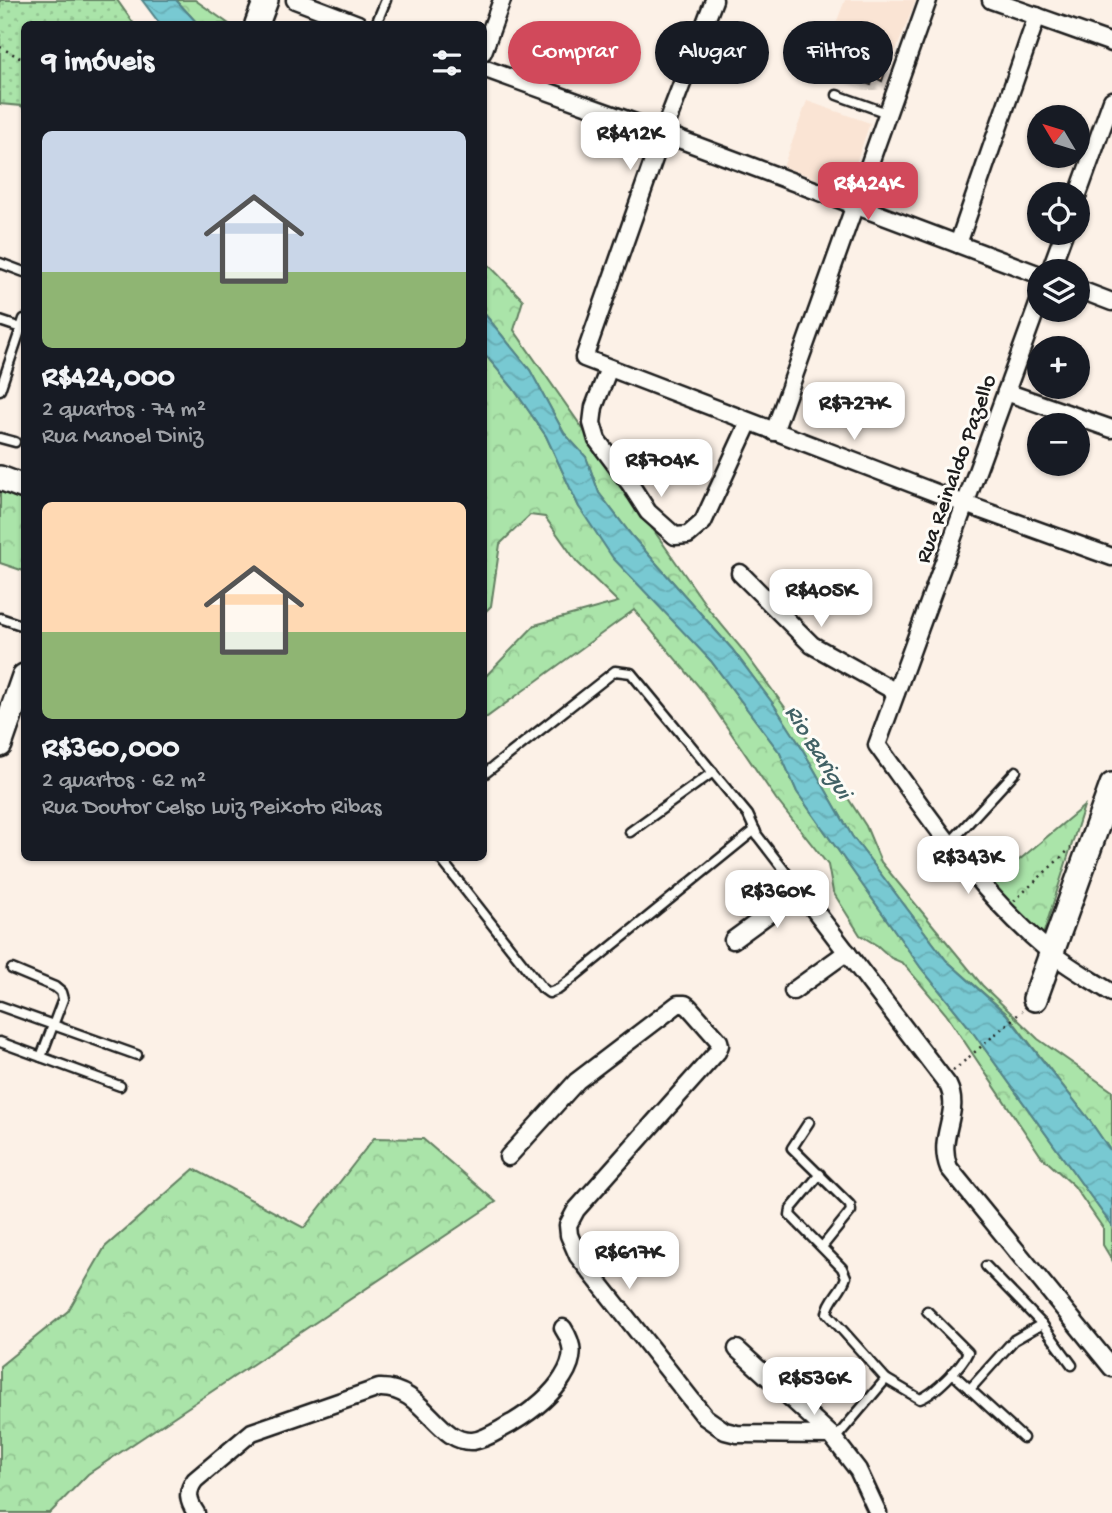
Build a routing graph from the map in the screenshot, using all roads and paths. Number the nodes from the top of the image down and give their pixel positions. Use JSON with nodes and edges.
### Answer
{"nodes":[{"id":1,"x":266,"y":0,"type":"edge"},
{"id":2,"x":295,"y":0,"type":"edge"},
{"id":3,"x":386,"y":0,"type":"edge"},
{"id":4,"x":502,"y":0,"type":"edge"},
{"id":5,"x":714,"y":0,"type":"edge"},
{"id":6,"x":928,"y":0,"type":"edge"},
{"id":7,"x":991,"y":0,"type":"edge"},
{"id":8,"x":1032,"y":10,"type":"edge"},
{"id":9,"x":258,"y":21,"type":"edge"},
{"id":10,"x":350,"y":21,"type":"edge"},
{"id":11,"x":377,"y":21,"type":"edge"},
{"id":12,"x":487,"y":41,"type":"edge"},
{"id":13,"x":1112,"y":43,"type":"edge"},
{"id":14,"x":0,"y":47,"type":"edge"},
{"id":15,"x":21,"y":58,"type":"edge"},
{"id":16,"x":487,"y":69,"type":"edge"},
{"id":17,"x":837,"y":95,"type":"dead end"},
{"id":18,"x":1112,"y":100,"type":"edge"},
{"id":19,"x":887,"y":113,"type":"junction"},
{"id":20,"x":663,"y":133,"type":"junction"},
{"id":21,"x":1082,"y":182,"type":"edge"},
{"id":22,"x":855,"y":205,"type":"junction"},
{"id":23,"x":958,"y":244,"type":"junction"},
{"id":24,"x":0,"y":263,"type":"edge"},
{"id":25,"x":1027,"y":270,"type":"edge"},
{"id":26,"x":21,"y":271,"type":"edge"},
{"id":27,"x":1090,"y":294,"type":"edge"},
{"id":28,"x":1112,"y":302,"type":"edge"},
{"id":29,"x":0,"y":321,"type":"edge"},
{"id":30,"x":1032,"y":322,"type":"edge"},
{"id":31,"x":21,"y":326,"type":"edge"},
{"id":32,"x":21,"y":332,"type":"edge"},
{"id":33,"x":609,"y":368,"type":"junction"},
{"id":34,"x":0,"y":390,"type":"edge"},
{"id":35,"x":1006,"y":392,"type":"junction"},
{"id":36,"x":749,"y":422,"type":"junction"},
{"id":37,"x":1112,"y":429,"type":"edge"},
{"id":38,"x":774,"y":432,"type":"junction"},
{"id":39,"x":0,"y":438,"type":"edge"},
{"id":40,"x":15,"y":442,"type":"dead end"},
{"id":41,"x":0,"y":478,"type":"edge"},
{"id":42,"x":21,"y":485,"type":"edge"},
{"id":43,"x":965,"y":504,"type":"junction"},
{"id":44,"x":1112,"y":557,"type":"edge"},
{"id":45,"x":740,"y":573,"type":"dead end"},
{"id":46,"x":0,"y":618,"type":"edge"},
{"id":47,"x":21,"y":625,"type":"edge"},
{"id":48,"x":21,"y":685,"type":"edge"},
{"id":49,"x":897,"y":692,"type":"junction"},
{"id":50,"x":0,"y":745,"type":"edge"},
{"id":51,"x":1016,"y":771,"type":"dead end"},
{"id":52,"x":487,"y":772,"type":"edge"},
{"id":53,"x":713,"y":772,"type":"junction"},
{"id":54,"x":1112,"y":785,"type":"edge"},
{"id":55,"x":1104,"y":816,"type":"edge"},
{"id":56,"x":755,"y":830,"type":"junction"},
{"id":57,"x":630,"y":832,"type":"dead end"},
{"id":58,"x":949,"y":844,"type":"junction"},
{"id":59,"x":442,"y":861,"type":"edge"},
{"id":60,"x":800,"y":891,"type":"junction"},
{"id":61,"x":1004,"y":910,"type":"junction"},
{"id":62,"x":733,"y":940,"type":"dead end"},
{"id":63,"x":847,"y":952,"type":"junction"},
{"id":64,"x":1051,"y":953,"type":"junction"},
{"id":65,"x":12,"y":970,"type":"dead end"},
{"id":66,"x":793,"y":990,"type":"dead end"},
{"id":67,"x":1112,"y":993,"type":"edge"},
{"id":68,"x":1029,"y":1005,"type":"joint"},
{"id":69,"x":0,"y":1006,"type":"edge"},
{"id":70,"x":54,"y":1025,"type":"junction"},
{"id":71,"x":0,"y":1042,"type":"edge"},
{"id":72,"x":137,"y":1055,"type":"dead end"},
{"id":73,"x":41,"y":1057,"type":"junction"},
{"id":74,"x":944,"y":1079,"type":"junction"},
{"id":75,"x":120,"y":1086,"type":"dead end"},
{"id":76,"x":809,"y":1122,"type":"dead end"},
{"id":77,"x":508,"y":1157,"type":"dead end"},
{"id":78,"x":820,"y":1174,"type":"junction"},
{"id":79,"x":822,"y":1247,"type":"junction"},
{"id":80,"x":986,"y":1266,"type":"dead end"},
{"id":81,"x":928,"y":1311,"type":"dead end"},
{"id":82,"x":1042,"y":1324,"type":"junction"},
{"id":83,"x":563,"y":1328,"type":"dead end"},
{"id":84,"x":737,"y":1349,"type":"dead end"},
{"id":85,"x":1072,"y":1365,"type":"dead end"},
{"id":86,"x":1112,"y":1368,"type":"edge"},
{"id":87,"x":952,"y":1373,"type":"junction"},
{"id":88,"x":886,"y":1380,"type":"junction"},
{"id":89,"x":970,"y":1389,"type":"junction"},
{"id":90,"x":833,"y":1437,"type":"junction"},
{"id":91,"x":1023,"y":1438,"type":"dead end"},
{"id":92,"x":195,"y":1513,"type":"edge"},
{"id":93,"x":878,"y":1513,"type":"edge"}],
"edges":[{"from":1,"to":9,"type":"street"},
{"from":2,"to":10,"type":"street"},
{"from":3,"to":11,"type":"lane"},
{"from":4,"to":12,"type":"street"},
{"from":5,"to":20,"type":"street"},
{"from":6,"to":19,"type":"street"},
{"from":7,"to":8,"type":"street"},
{"from":8,"to":13,"type":"street"},
{"from":8,"to":23,"type":"street"},
{"from":14,"to":15,"type":"path"},
{"from":16,"to":20,"type":"street"},
{"from":17,"to":19,"type":"lane"},
{"from":18,"to":21,"type":"street"},
{"from":19,"to":22,"type":"street"},
{"from":20,"to":22,"type":"street"},
{"from":20,"to":33,"type":"street"},
{"from":22,"to":23,"type":"street"},
{"from":22,"to":38,"type":"street"},
{"from":23,"to":25,"type":"street"},
{"from":24,"to":26,"type":"lane"},
{"from":27,"to":28,"type":"street"},
{"from":29,"to":31,"type":"lane"},
{"from":30,"to":35,"type":"street","name":"Rua Reinaldo Pazello"},
{"from":32,"to":34,"type":"lane"},
{"from":33,"to":36,"type":"street"},
{"from":33,"to":36,"type":"street"},
{"from":35,"to":37,"type":"street"},
{"from":35,"to":43,"type":"street","name":"Rua Reinaldo Pazello"},
{"from":36,"to":38,"type":"street"},
{"from":38,"to":43,"type":"street"},
{"from":39,"to":40,"type":"lane"},
{"from":41,"to":42,"type":"street"},
{"from":43,"to":44,"type":"street"},
{"from":43,"to":49,"type":"street","name":"Rua Reinaldo Pazello"},
{"from":45,"to":49,"type":"street"},
{"from":46,"to":47,"type":"lane"},
{"from":48,"to":50,"type":"street"},
{"from":49,"to":58,"type":"street","name":"Rua Reinaldo Pazello"},
{"from":51,"to":58,"type":"lane"},
{"from":52,"to":53,"type":"lane"},
{"from":53,"to":56,"type":"lane"},
{"from":53,"to":57,"type":"lane"},
{"from":54,"to":55,"type":"street"},
{"from":55,"to":61,"type":"path"},
{"from":55,"to":64,"type":"street"},
{"from":56,"to":59,"type":"lane"},
{"from":56,"to":60,"type":"lane"},
{"from":58,"to":61,"type":"street"},
{"from":60,"to":62,"type":"street"},
{"from":60,"to":63,"type":"street"},
{"from":61,"to":64,"type":"street"},
{"from":63,"to":66,"type":"street"},
{"from":63,"to":74,"type":"street"},
{"from":64,"to":67,"type":"street"},
{"from":64,"to":68,"type":"street"},
{"from":65,"to":70,"type":"lane"},
{"from":68,"to":74,"type":"path"},
{"from":69,"to":70,"type":"lane"},
{"from":70,"to":72,"type":"lane"},
{"from":70,"to":73,"type":"lane"},
{"from":71,"to":73,"type":"lane"},
{"from":73,"to":75,"type":"lane"},
{"from":74,"to":86,"type":"street"},
{"from":76,"to":78,"type":"lane"},
{"from":77,"to":90,"type":"street"},
{"from":78,"to":79,"type":"lane"},
{"from":78,"to":79,"type":"lane"},
{"from":79,"to":88,"type":"lane"},
{"from":80,"to":82,"type":"lane"},
{"from":81,"to":87,"type":"lane"},
{"from":82,"to":85,"type":"lane"},
{"from":82,"to":89,"type":"lane"},
{"from":83,"to":92,"type":"street"},
{"from":84,"to":90,"type":"street"},
{"from":87,"to":88,"type":"lane"},
{"from":87,"to":89,"type":"lane"},
{"from":88,"to":90,"type":"lane"},
{"from":89,"to":91,"type":"lane"},
{"from":90,"to":93,"type":"street"}]}
